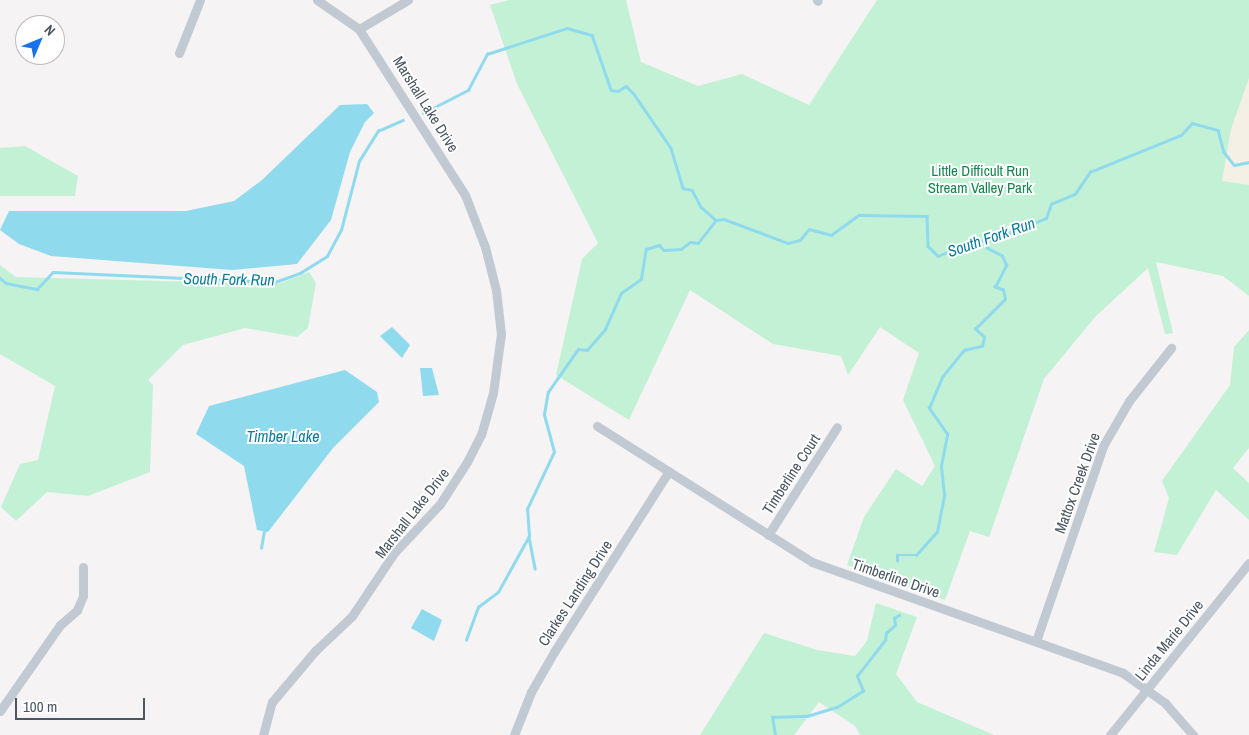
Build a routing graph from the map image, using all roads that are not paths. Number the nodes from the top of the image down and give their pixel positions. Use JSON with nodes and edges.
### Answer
{"nodes":[{"id":1,"x":200,"y":0,"type":"edge"},
{"id":2,"x":317,"y":0,"type":"edge"},
{"id":3,"x":408,"y":0,"type":"edge"},
{"id":4,"x":359,"y":28,"type":"junction"},
{"id":5,"x":179,"y":53,"type":"dead end"},
{"id":6,"x":1170,"y":348,"type":"dead end"},
{"id":7,"x":597,"y":426,"type":"dead end"},
{"id":8,"x":837,"y":427,"type":"dead end"},
{"id":9,"x":670,"y":472,"type":"junction"},
{"id":10,"x":768,"y":535,"type":"junction"},
{"id":11,"x":1249,"y":563,"type":"edge"},
{"id":12,"x":83,"y":567,"type":"dead end"},
{"id":13,"x":1036,"y":641,"type":"junction"},
{"id":14,"x":1147,"y":688,"type":"junction"},
{"id":15,"x":0,"y":711,"type":"edge"},
{"id":16,"x":264,"y":735,"type":"edge"},
{"id":17,"x":514,"y":735,"type":"edge"},
{"id":18,"x":1110,"y":735,"type":"edge"},
{"id":19,"x":1193,"y":735,"type":"edge"}],
"edges":[{"from":1,"to":5,"type":"street"},
{"from":2,"to":4,"type":"street","name":"Marshall Lake Drive"},
{"from":3,"to":4,"type":"street"},
{"from":4,"to":16,"type":"street","name":"Marshall Lake Drive"},
{"from":6,"to":13,"type":"street","name":"Mattox Creek Drive"},
{"from":7,"to":9,"type":"street","name":"Timberline Drive"},
{"from":8,"to":10,"type":"street","name":"Timberline Court"},
{"from":9,"to":10,"type":"street","name":"Timberline Drive"},
{"from":9,"to":17,"type":"street","name":"Clarkes Landing Drive"},
{"from":10,"to":13,"type":"street","name":"Timberline Drive"},
{"from":11,"to":14,"type":"street","name":"Linda Marie Drive"},
{"from":12,"to":15,"type":"street"},
{"from":13,"to":14,"type":"street","name":"Timberline Drive"},
{"from":14,"to":18,"type":"street","name":"Linda Marie Drive"},
{"from":14,"to":19,"type":"street","name":"Timberline Drive"}]}
